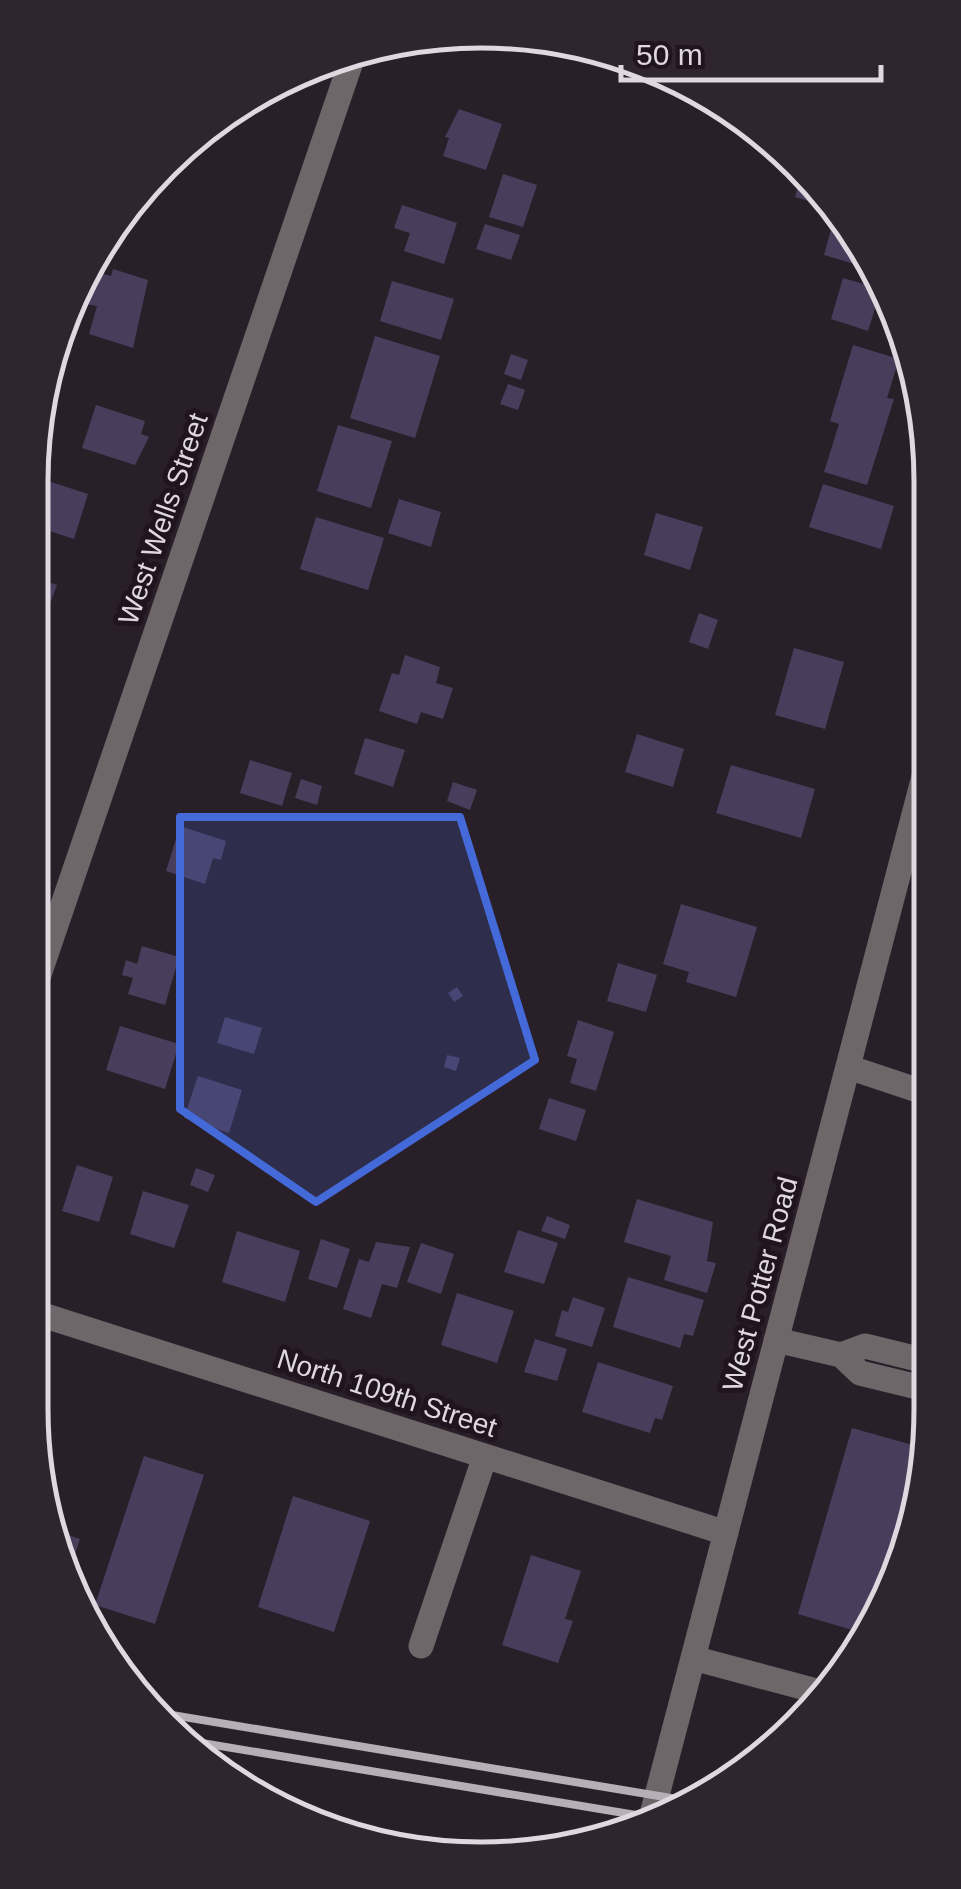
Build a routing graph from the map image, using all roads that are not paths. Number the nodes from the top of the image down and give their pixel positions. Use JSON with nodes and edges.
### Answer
{"nodes":[{"id":1,"x":349,"y":68,"type":"edge"},
{"id":2,"x":914,"y":815,"type":"edge"},
{"id":3,"x":48,"y":948,"type":"edge"},
{"id":4,"x":848,"y":1067,"type":"junction"},
{"id":5,"x":914,"y":1089,"type":"edge"},
{"id":6,"x":48,"y":1317,"type":"edge"},
{"id":7,"x":776,"y":1340,"type":"junction"},
{"id":8,"x":841,"y":1354,"type":"junction"},
{"id":9,"x":914,"y":1358,"type":"edge"},
{"id":10,"x":914,"y":1386,"type":"edge"},
{"id":11,"x":485,"y":1456,"type":"junction"},
{"id":12,"x":726,"y":1533,"type":"junction"},
{"id":13,"x":421,"y":1646,"type":"dead end"},
{"id":14,"x":693,"y":1658,"type":"junction"},
{"id":15,"x":810,"y":1689,"type":"edge"},
{"id":16,"x":654,"y":1805,"type":"edge"}],
"edges":[{"from":1,"to":3,"type":"street","name":"West Wells Street"},
{"from":2,"to":4,"type":"street","name":"West Potter Road"},
{"from":4,"to":5,"type":"street"},
{"from":4,"to":7,"type":"street","name":"West Potter Road"},
{"from":6,"to":11,"type":"street","name":"North 109th Street"},
{"from":7,"to":8,"type":"street"},
{"from":7,"to":12,"type":"street","name":"West Potter Road"},
{"from":8,"to":9,"type":"street"},
{"from":8,"to":10,"type":"street"},
{"from":11,"to":12,"type":"street","name":"North 109th Street"},
{"from":11,"to":13,"type":"street"},
{"from":12,"to":14,"type":"street","name":"West Potter Road"},
{"from":14,"to":15,"type":"street"},
{"from":14,"to":16,"type":"street","name":"West Potter Road"}]}
